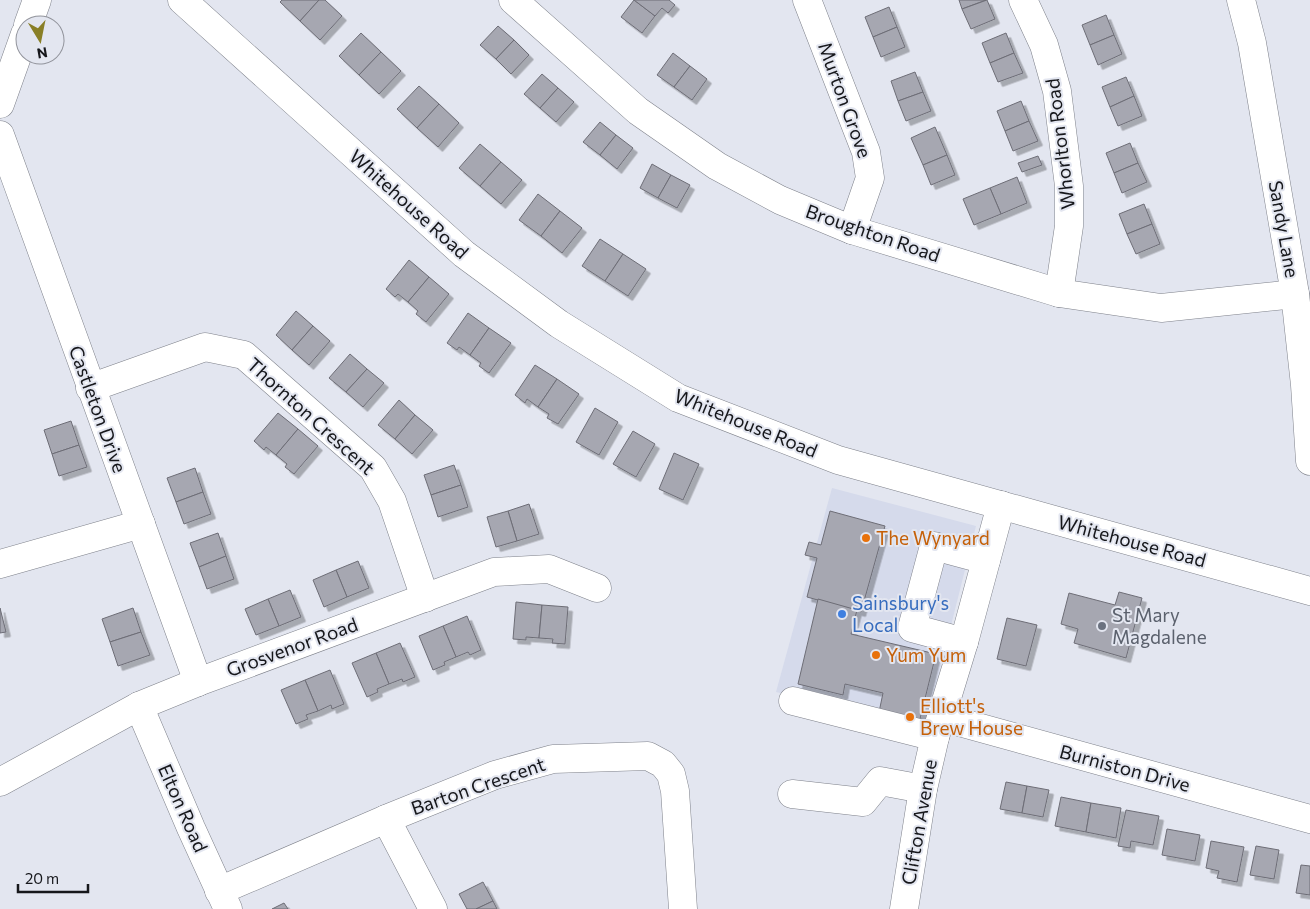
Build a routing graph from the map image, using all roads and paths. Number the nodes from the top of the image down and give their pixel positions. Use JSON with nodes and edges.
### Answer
{"nodes":[{"id":1,"x":37,"y":0,"type":"edge"},
{"id":2,"x":182,"y":0,"type":"edge"},
{"id":3,"x":807,"y":0,"type":"edge"},
{"id":4,"x":1023,"y":0,"type":"edge"},
{"id":5,"x":1241,"y":0,"type":"edge"},
{"id":6,"x":522,"y":3,"type":"edge"},
{"id":7,"x":32,"y":15,"type":"edge"},
{"id":8,"x":15,"y":62,"type":"edge"},
{"id":9,"x":0,"y":104,"type":"edge"},
{"id":10,"x":0,"y":135,"type":"edge"},
{"id":11,"x":852,"y":230,"type":"junction"},
{"id":12,"x":1060,"y":293,"type":"junction"},
{"id":13,"x":1295,"y":294,"type":"junction"},
{"id":14,"x":1308,"y":385,"type":"edge"},
{"id":15,"x":90,"y":388,"type":"junction"},
{"id":16,"x":1310,"y":460,"type":"edge"},
{"id":17,"x":1000,"y":505,"type":"junction"},
{"id":18,"x":141,"y":524,"type":"junction"},
{"id":19,"x":986,"y":560,"type":"junction"},
{"id":20,"x":0,"y":564,"type":"edge"},
{"id":21,"x":598,"y":587,"type":"dead end"},
{"id":22,"x":1310,"y":592,"type":"edge"},
{"id":23,"x":426,"y":598,"type":"junction"},
{"id":24,"x":964,"y":642,"type":"junction"},
{"id":25,"x":198,"y":682,"type":"junction"},
{"id":26,"x":793,"y":701,"type":"dead end"},
{"id":27,"x":139,"y":706,"type":"junction"},
{"id":28,"x":938,"y":726,"type":"junction"},
{"id":29,"x":0,"y":782,"type":"edge"},
{"id":30,"x":923,"y":789,"type":"junction"},
{"id":31,"x":792,"y":794,"type":"dead end"},
{"id":32,"x":386,"y":819,"type":"junction"},
{"id":33,"x":1310,"y":819,"type":"edge"},
{"id":34,"x":224,"y":900,"type":"edge"},
{"id":35,"x":433,"y":909,"type":"edge"},
{"id":36,"x":683,"y":909,"type":"edge"},
{"id":37,"x":904,"y":909,"type":"edge"}],
"edges":[{"from":1,"to":7,"type":"street"},
{"from":2,"to":17,"type":"street","name":"Whitehouse Road"},
{"from":3,"to":11,"type":"street","name":"Murton Grove"},
{"from":4,"to":12,"type":"street","name":"Whorlton Road"},
{"from":5,"to":13,"type":"street","name":"Sandy Lane"},
{"from":6,"to":11,"type":"street","name":"Broughton Road"},
{"from":8,"to":9,"type":"street"},
{"from":10,"to":15,"type":"street","name":"Castleton Drive"},
{"from":11,"to":12,"type":"street","name":"Broughton Road"},
{"from":12,"to":13,"type":"street","name":"Broughton Road"},
{"from":13,"to":14,"type":"street","name":"Sandy Lane"},
{"from":14,"to":16,"type":"street","name":"Sandy Lane"},
{"from":15,"to":18,"type":"street","name":"Castleton Drive"},
{"from":15,"to":23,"type":"street","name":"Thornton Crescent"},
{"from":17,"to":19,"type":"street","name":"Clifton Avenue"},
{"from":17,"to":22,"type":"street","name":"Whitehouse Road"},
{"from":18,"to":20,"type":"street"},
{"from":18,"to":25,"type":"street","name":"Castleton Drive"},
{"from":19,"to":24,"type":"street","name":"Clifton Avenue"},
{"from":19,"to":24,"type":"street"},
{"from":21,"to":23,"type":"street","name":"Grosvenor Road"},
{"from":23,"to":25,"type":"street","name":"Grosvenor Road"},
{"from":24,"to":28,"type":"street","name":"Clifton Avenue"},
{"from":25,"to":27,"type":"street","name":"Grosvenor Road"},
{"from":26,"to":28,"type":"street","name":"Burniston Drive"},
{"from":27,"to":29,"type":"street","name":"Grosvenor Road"},
{"from":27,"to":34,"type":"street","name":"Elton Road"},
{"from":28,"to":30,"type":"street","name":"Clifton Avenue"},
{"from":28,"to":33,"type":"street","name":"Burniston Drive"},
{"from":30,"to":31,"type":"street"},
{"from":30,"to":37,"type":"street","name":"Clifton Avenue"},
{"from":32,"to":34,"type":"street","name":"Barton Crescent"},
{"from":32,"to":35,"type":"street"},
{"from":32,"to":36,"type":"street","name":"Barton Crescent"}]}
